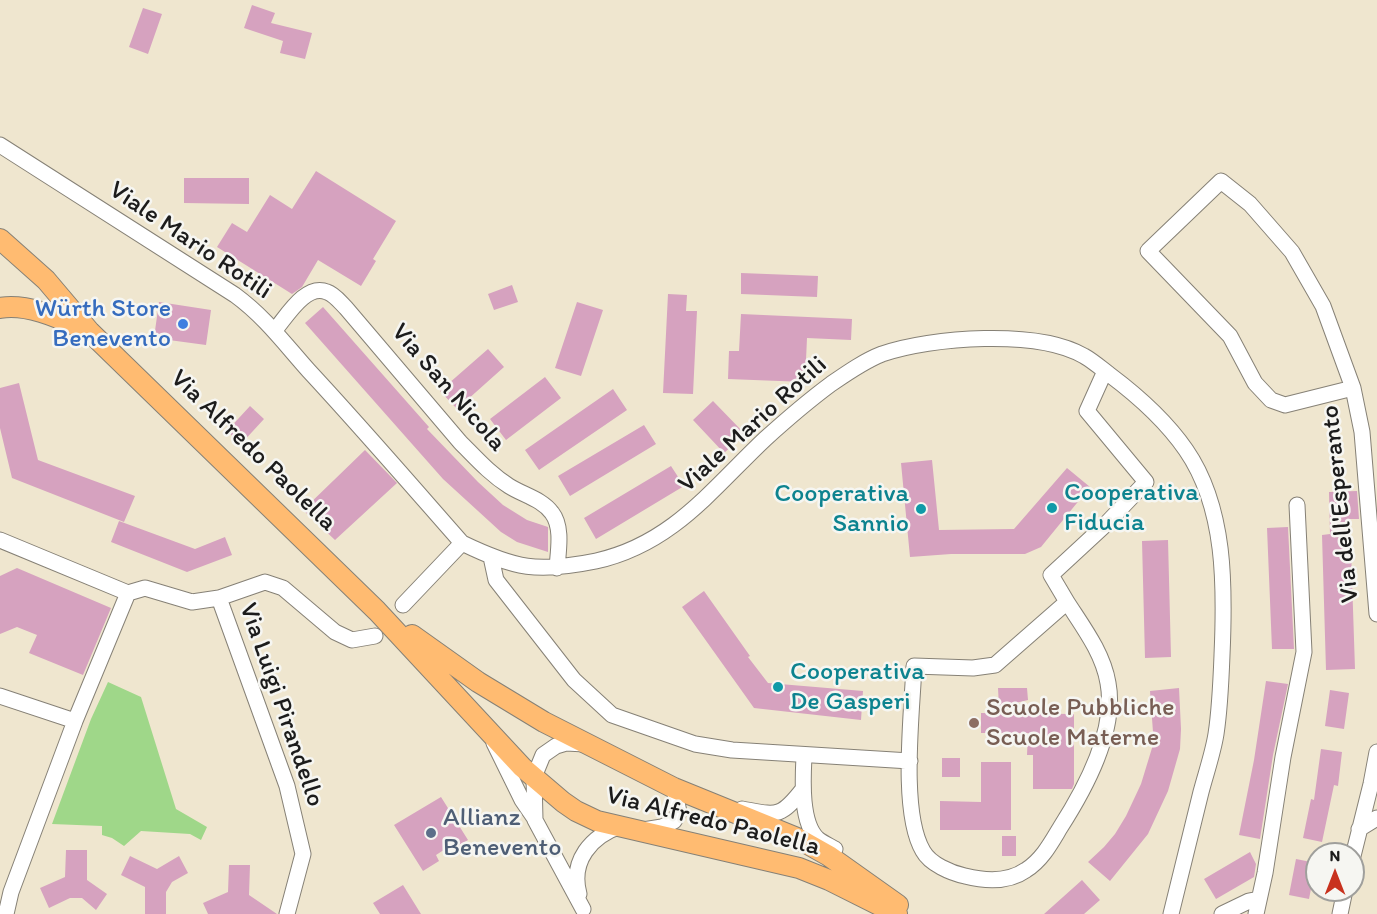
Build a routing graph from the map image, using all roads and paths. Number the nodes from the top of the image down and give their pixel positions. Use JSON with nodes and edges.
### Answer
{"nodes":[{"id":1,"x":0,"y":145,"type":"edge"},
{"id":2,"x":0,"y":239,"type":"edge"},
{"id":3,"x":0,"y":308,"type":"edge"},
{"id":4,"x":275,"y":330,"type":"junction"},
{"id":5,"x":90,"y":332,"type":"junction"},
{"id":6,"x":1105,"y":371,"type":"junction"},
{"id":7,"x":1353,"y":388,"type":"junction"},
{"id":8,"x":1297,"y":505,"type":"dead end"},
{"id":9,"x":0,"y":540,"type":"edge"},
{"id":10,"x":462,"y":543,"type":"junction"},
{"id":11,"x":491,"y":557,"type":"junction"},
{"id":12,"x":557,"y":568,"type":"junction"},
{"id":13,"x":128,"y":593,"type":"junction"},
{"id":14,"x":219,"y":598,"type":"junction"},
{"id":15,"x":1067,"y":602,"type":"junction"},
{"id":16,"x":403,"y":605,"type":"dead end"},
{"id":17,"x":377,"y":611,"type":"junction"},
{"id":18,"x":1377,"y":614,"type":"edge"},
{"id":19,"x":375,"y":636,"type":"dead end"},
{"id":20,"x":0,"y":696,"type":"edge"},
{"id":21,"x":75,"y":721,"type":"junction"},
{"id":22,"x":486,"y":727,"type":"junction"},
{"id":23,"x":585,"y":745,"type":"junction"},
{"id":24,"x":1377,"y":752,"type":"edge"},
{"id":25,"x":804,"y":756,"type":"junction"},
{"id":26,"x":910,"y":761,"type":"junction"},
{"id":27,"x":534,"y":777,"type":"junction"},
{"id":28,"x":674,"y":788,"type":"junction"},
{"id":29,"x":803,"y":789,"type":"junction"},
{"id":30,"x":709,"y":803,"type":"junction"},
{"id":31,"x":1377,"y":819,"type":"edge"},
{"id":32,"x":535,"y":820,"type":"junction"},
{"id":33,"x":621,"y":826,"type":"junction"},
{"id":34,"x":1359,"y":829,"type":"junction"},
{"id":35,"x":640,"y":831,"type":"junction"},
{"id":36,"x":1356,"y":842,"type":"edge"},
{"id":37,"x":853,"y":872,"type":"junction"},
{"id":38,"x":1258,"y":907,"type":"edge"},
{"id":39,"x":584,"y":912,"type":"edge"},
{"id":40,"x":6,"y":914,"type":"edge"},
{"id":41,"x":287,"y":914,"type":"edge"},
{"id":42,"x":897,"y":914,"type":"edge"},
{"id":43,"x":909,"y":914,"type":"edge"},
{"id":44,"x":1171,"y":914,"type":"edge"},
{"id":45,"x":1222,"y":914,"type":"edge"}],
"edges":[{"from":1,"to":4,"type":"street","name":"Viale Mario Rotili"},
{"from":2,"to":5,"type":"main road","name":"Via Alfredo Paolella"},
{"from":3,"to":5,"type":"main road","name":"Via Alfredo Paolella"},
{"from":4,"to":10,"type":"street","name":"Viale Mario Rotili"},
{"from":4,"to":12,"type":"street","name":"Via San Nicola"},
{"from":5,"to":17,"type":"main road","name":"Via Alfredo Paolella"},
{"from":6,"to":12,"type":"street","name":"Viale Mario Rotili"},
{"from":6,"to":15,"type":"street"},
{"from":6,"to":44,"type":"street","name":"Viale Mario Rotili"},
{"from":7,"to":7,"type":"street","name":"Via dell'Esperanto"},
{"from":7,"to":18,"type":"street","name":"Via dell'Esperanto"},
{"from":8,"to":38,"type":"street"},
{"from":9,"to":13,"type":"street","name":"Via Luigi Pirandello"},
{"from":10,"to":11,"type":"street","name":"Viale Mario Rotili"},
{"from":10,"to":16,"type":"street"},
{"from":11,"to":12,"type":"street","name":"Viale Mario Rotili"},
{"from":11,"to":25,"type":"street"},
{"from":13,"to":14,"type":"street","name":"Via Luigi Pirandello"},
{"from":13,"to":21,"type":"street"},
{"from":14,"to":19,"type":"street"},
{"from":14,"to":41,"type":"street","name":"Via Luigi Pirandello"},
{"from":15,"to":26,"type":"street"},
{"from":15,"to":26,"type":"street"},
{"from":17,"to":22,"type":"main road","name":"Via Alfredo Paolella"},
{"from":17,"to":23,"type":"main road","name":"Via Alfredo Paolella"},
{"from":20,"to":21,"type":"street"},
{"from":21,"to":40,"type":"street"},
{"from":22,"to":27,"type":"main road","name":"Via Alfredo Paolella"},
{"from":22,"to":32,"type":"street"},
{"from":23,"to":27,"type":"street"},
{"from":23,"to":28,"type":"main road","name":"Via Alfredo Paolella"},
{"from":24,"to":34,"type":"street"},
{"from":25,"to":26,"type":"street"},
{"from":25,"to":29,"type":"street"},
{"from":27,"to":32,"type":"street"},
{"from":27,"to":33,"type":"main road","name":"Via Alfredo Paolella"},
{"from":28,"to":30,"type":"main road","name":"Via Alfredo Paolella"},
{"from":28,"to":35,"type":"street"},
{"from":29,"to":30,"type":"street"},
{"from":29,"to":37,"type":"street"},
{"from":30,"to":37,"type":"main road","name":"Via Alfredo Paolella"},
{"from":31,"to":34,"type":"street"},
{"from":32,"to":39,"type":"street"},
{"from":33,"to":35,"type":"main road","name":"Via Alfredo Paolella"},
{"from":33,"to":39,"type":"street"},
{"from":34,"to":36,"type":"street"},
{"from":35,"to":42,"type":"main road","name":"Via Alfredo Paolella"},
{"from":37,"to":43,"type":"main road","name":"Via Alfredo Paolella"},
{"from":38,"to":45,"type":"street"}]}
